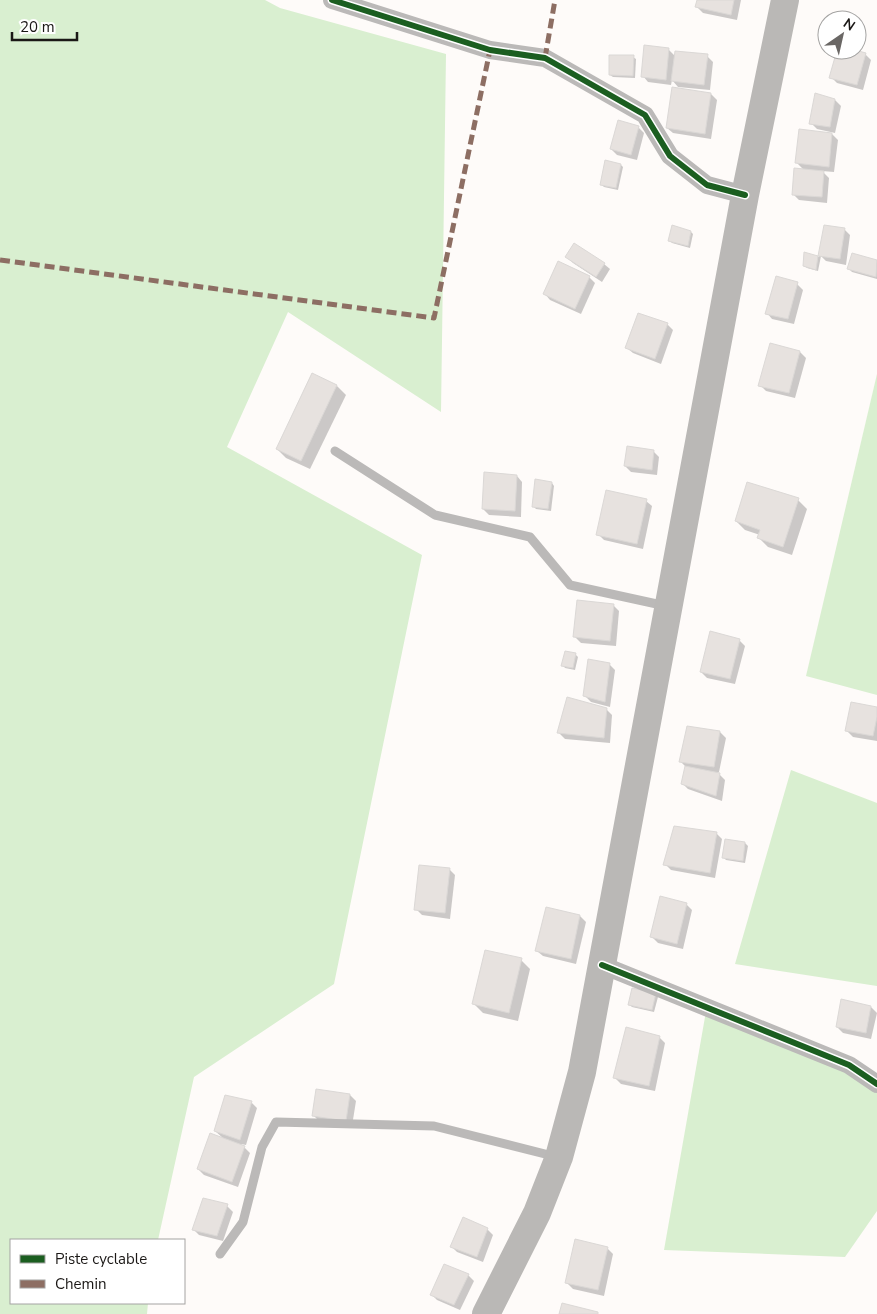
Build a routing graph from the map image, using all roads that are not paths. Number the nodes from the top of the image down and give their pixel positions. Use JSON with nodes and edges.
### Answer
{"nodes":[{"id":1,"x":332,"y":0,"type":"edge"},
{"id":2,"x":785,"y":0,"type":"edge"},
{"id":3,"x":745,"y":195,"type":"junction"},
{"id":4,"x":335,"y":451,"type":"dead end"},
{"id":5,"x":668,"y":606,"type":"junction"},
{"id":6,"x":602,"y":965,"type":"junction"},
{"id":7,"x":877,"y":1084,"type":"edge"},
{"id":8,"x":559,"y":1157,"type":"junction"},
{"id":9,"x":220,"y":1254,"type":"dead end"},
{"id":10,"x":486,"y":1314,"type":"edge"}],
"edges":[{"from":1,"to":3,"type":"street"},
{"from":2,"to":3,"type":"highway"},
{"from":3,"to":5,"type":"highway"},
{"from":4,"to":5,"type":"lane"},
{"from":5,"to":6,"type":"highway"},
{"from":6,"to":7,"type":"street"},
{"from":6,"to":8,"type":"highway"},
{"from":8,"to":9,"type":"lane"},
{"from":8,"to":10,"type":"highway"}]}
